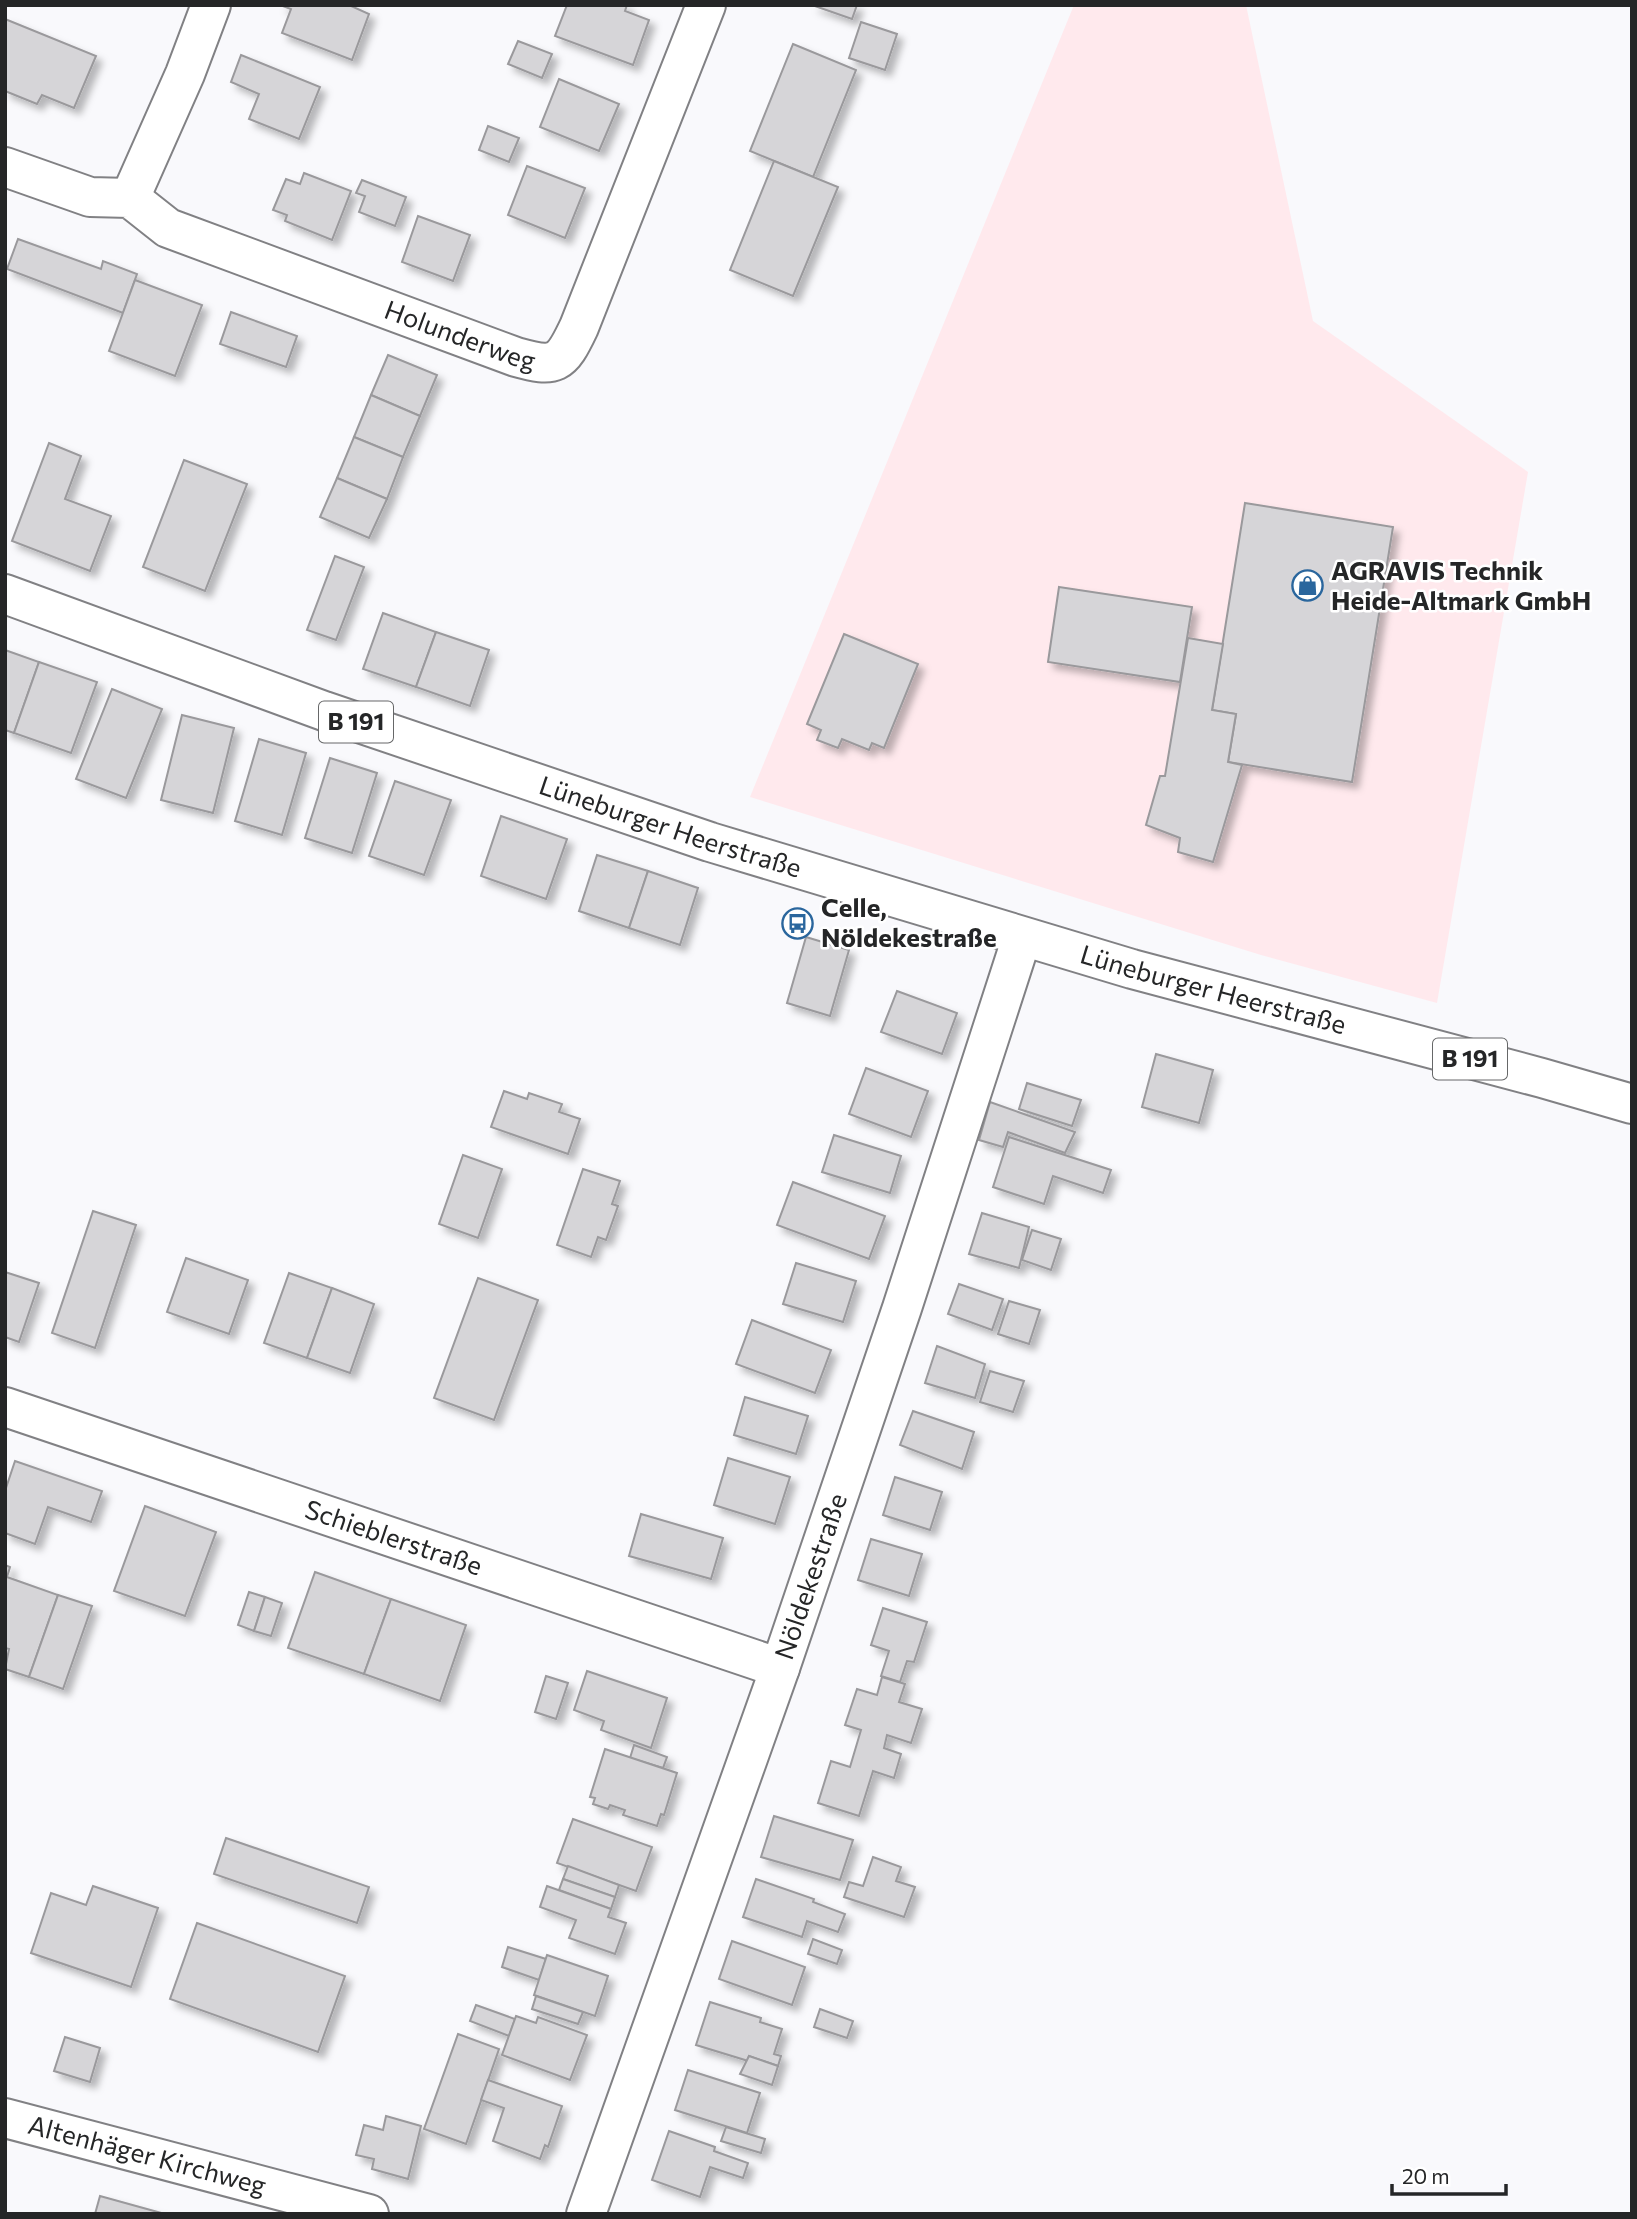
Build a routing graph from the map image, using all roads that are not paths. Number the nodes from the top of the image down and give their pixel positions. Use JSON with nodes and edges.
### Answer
{"nodes":[{"id":1,"x":211,"y":5,"type":"edge"},
{"id":2,"x":706,"y":5,"type":"edge"},
{"id":3,"x":5,"y":167,"type":"edge"},
{"id":4,"x":130,"y":198,"type":"junction"},
{"id":5,"x":5,"y":594,"type":"edge"},
{"id":6,"x":1022,"y":937,"type":"junction"},
{"id":7,"x":1632,"y":1104,"type":"edge"},
{"id":8,"x":5,"y":1407,"type":"edge"},
{"id":9,"x":780,"y":1668,"type":"junction"},
{"id":10,"x":5,"y":2118,"type":"edge"},
{"id":11,"x":369,"y":2214,"type":"edge"},
{"id":12,"x":586,"y":2214,"type":"edge"}],
"edges":[{"from":1,"to":4,"type":"street"},
{"from":2,"to":4,"type":"street","name":"Holunderweg"},
{"from":3,"to":4,"type":"street"},
{"from":5,"to":6,"type":"street","name":"Lüneburger Heerstraße","number":"B 191"},
{"from":6,"to":7,"type":"street","name":"Lüneburger Heerstraße","number":"B 191"},
{"from":6,"to":9,"type":"street","name":"Nöldekestraße"},
{"from":8,"to":9,"type":"street","name":"Schieblerstraße"},
{"from":9,"to":12,"type":"street","name":"Nöldekestraße"},
{"from":10,"to":11,"type":"street","name":"Altenhäger Kirchweg"}]}
